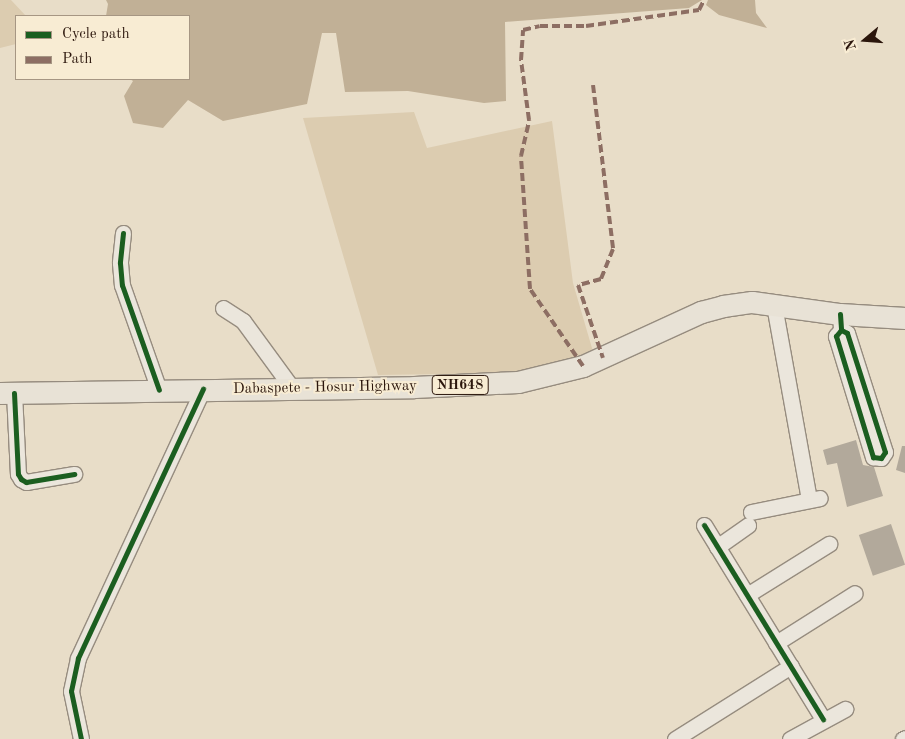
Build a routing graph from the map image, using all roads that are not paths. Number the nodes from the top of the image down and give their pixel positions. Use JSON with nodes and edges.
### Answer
{"nodes":[{"id":1,"x":123,"y":233,"type":"dead end"},
{"id":2,"x":774,"y":305,"type":"junction"},
{"id":3,"x":223,"y":308,"type":"dead end"},
{"id":4,"x":905,"y":318,"type":"edge"},
{"id":5,"x":840,"y":322,"type":"junction"},
{"id":6,"x":292,"y":388,"type":"junction"},
{"id":7,"x":202,"y":389,"type":"junction"},
{"id":8,"x":158,"y":390,"type":"junction"},
{"id":9,"x":7,"y":393,"type":"edge"},
{"id":10,"x":74,"y":474,"type":"dead end"},
{"id":11,"x":704,"y":525,"type":"dead end"},
{"id":12,"x":829,"y":544,"type":"dead end"},
{"id":13,"x":718,"y":547,"type":"junction"},
{"id":14,"x":855,"y":593,"type":"dead end"},
{"id":15,"x":747,"y":595,"type":"junction"},
{"id":16,"x":776,"y":643,"type":"junction"},
{"id":17,"x":791,"y":666,"type":"junction"},
{"id":18,"x":845,"y":709,"type":"dead end"},
{"id":19,"x":824,"y":719,"type":"junction"},
{"id":20,"x":81,"y":739,"type":"edge"},
{"id":21,"x":675,"y":739,"type":"edge"},
{"id":22,"x":790,"y":739,"type":"edge"}],
"edges":[{"from":1,"to":8,"type":"street"},
{"from":2,"to":5,"type":"highway","name":"Dabaspete - Hosur Highway","number":"NH648"},
{"from":2,"to":6,"type":"highway","name":"Dabaspete - Hosur Highway","number":"NH648"},
{"from":2,"to":13,"type":"street"},
{"from":3,"to":6,"type":"street"},
{"from":4,"to":5,"type":"highway","name":"Dabaspete - Hosur Highway","number":"NH648"},
{"from":5,"to":5,"type":"street"},
{"from":6,"to":7,"type":"highway","name":"Dabaspete - Hosur Highway","number":"NH648"},
{"from":7,"to":8,"type":"highway","name":"Dabaspete - Hosur Highway","number":"NH648"},
{"from":7,"to":20,"type":"street"},
{"from":8,"to":9,"type":"highway","name":"Dabaspete - Hosur Highway","number":"NH648"},
{"from":9,"to":10,"type":"street"},
{"from":11,"to":13,"type":"street"},
{"from":12,"to":15,"type":"street"},
{"from":13,"to":15,"type":"street"},
{"from":14,"to":16,"type":"street"},
{"from":15,"to":16,"type":"street"},
{"from":16,"to":17,"type":"street"},
{"from":17,"to":19,"type":"street"},
{"from":17,"to":21,"type":"street"},
{"from":18,"to":19,"type":"street"},
{"from":19,"to":22,"type":"street"}]}
